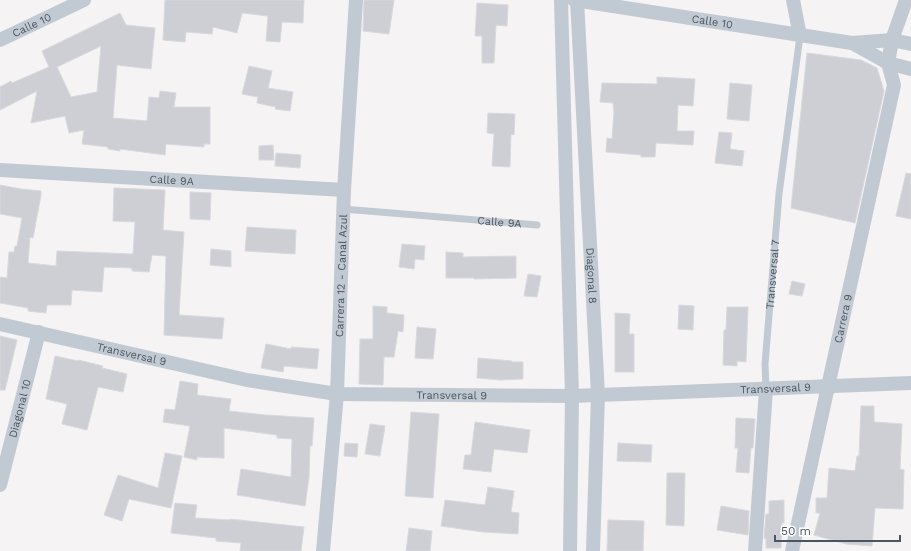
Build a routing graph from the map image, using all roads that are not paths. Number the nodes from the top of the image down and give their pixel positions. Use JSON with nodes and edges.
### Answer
{"nodes":[{"id":1,"x":84,"y":0,"type":"edge"},
{"id":2,"x":356,"y":0,"type":"edge"},
{"id":3,"x":561,"y":0,"type":"edge"},
{"id":4,"x":574,"y":0,"type":"edge"},
{"id":5,"x":577,"y":0,"type":"edge"},
{"id":6,"x":793,"y":0,"type":"edge"},
{"id":7,"x":906,"y":0,"type":"edge"},
{"id":8,"x":800,"y":36,"type":"junction"},
{"id":9,"x":0,"y":40,"type":"edge"},
{"id":10,"x":892,"y":40,"type":"junction"},
{"id":11,"x":852,"y":43,"type":"junction"},
{"id":12,"x":911,"y":44,"type":"edge"},
{"id":13,"x":888,"y":63,"type":"junction"},
{"id":14,"x":911,"y":69,"type":"edge"},
{"id":15,"x":894,"y":85,"type":"junction"},
{"id":16,"x":0,"y":170,"type":"edge"},
{"id":17,"x":344,"y":190,"type":"junction"},
{"id":18,"x":343,"y":209,"type":"junction"},
{"id":19,"x":537,"y":225,"type":"dead end"},
{"id":20,"x":0,"y":324,"type":"edge"},
{"id":21,"x":39,"y":332,"type":"junction"},
{"id":22,"x":911,"y":383,"type":"edge"},
{"id":23,"x":827,"y":387,"type":"junction"},
{"id":24,"x":766,"y":389,"type":"junction"},
{"id":25,"x":337,"y":394,"type":"junction"},
{"id":26,"x":598,"y":395,"type":"junction"},
{"id":27,"x":572,"y":396,"type":"junction"},
{"id":28,"x":0,"y":485,"type":"edge"},
{"id":29,"x":323,"y":551,"type":"edge"},
{"id":30,"x":570,"y":551,"type":"edge"},
{"id":31,"x":593,"y":551,"type":"edge"},
{"id":32,"x":755,"y":551,"type":"edge"},
{"id":33,"x":792,"y":551,"type":"edge"}],
"edges":[{"from":1,"to":9,"type":"street","name":"Calle 10"},
{"from":2,"to":17,"type":"street","name":"Carrera 12 - Canal Azul"},
{"from":3,"to":27,"type":"street","name":"Diagonal 8"},
{"from":4,"to":5,"type":"street","name":"Calle 10"},
{"from":5,"to":8,"type":"street","name":"Calle 10"},
{"from":5,"to":26,"type":"street","name":"Diagonal 8"},
{"from":6,"to":8,"type":"street","name":"Transversal 7"},
{"from":7,"to":10,"type":"street"},
{"from":8,"to":11,"type":"street","name":"Calle 10"},
{"from":8,"to":24,"type":"lane","name":"Transversal 7"},
{"from":10,"to":11,"type":"street","name":"Calle 10"},
{"from":10,"to":12,"type":"street","name":"Calle 10"},
{"from":10,"to":13,"type":"street"},
{"from":11,"to":13,"type":"street","name":"Calle 10"},
{"from":13,"to":14,"type":"street","name":"Calle 10"},
{"from":13,"to":15,"type":"street"},
{"from":14,"to":15,"type":"street"},
{"from":15,"to":23,"type":"street","name":"Carrera 9"},
{"from":16,"to":17,"type":"street","name":"Calle 9A"},
{"from":17,"to":18,"type":"street","name":"Carrera 12 - Canal Azul"},
{"from":18,"to":19,"type":"lane","name":"Calle 9A"},
{"from":18,"to":25,"type":"street","name":"Carrera 12 - Canal Azul"},
{"from":20,"to":21,"type":"street","name":"Transversal 9"},
{"from":21,"to":25,"type":"street","name":"Transversal 9"},
{"from":21,"to":28,"type":"street","name":"Diagonal 10"},
{"from":22,"to":23,"type":"street","name":"Transversal 9"},
{"from":23,"to":24,"type":"street","name":"Transversal 9"},
{"from":23,"to":33,"type":"street","name":"Carrera 9"},
{"from":24,"to":26,"type":"street","name":"Transversal 9"},
{"from":24,"to":32,"type":"street","name":"Transversal 7"},
{"from":25,"to":27,"type":"street","name":"Transversal 9"},
{"from":25,"to":29,"type":"street","name":"Carrera 12 - Canal Azul"},
{"from":26,"to":27,"type":"street","name":"Transversal 9"},
{"from":26,"to":31,"type":"street","name":"Diagonal 8"},
{"from":27,"to":30,"type":"street","name":"Diagonal 8"}]}
